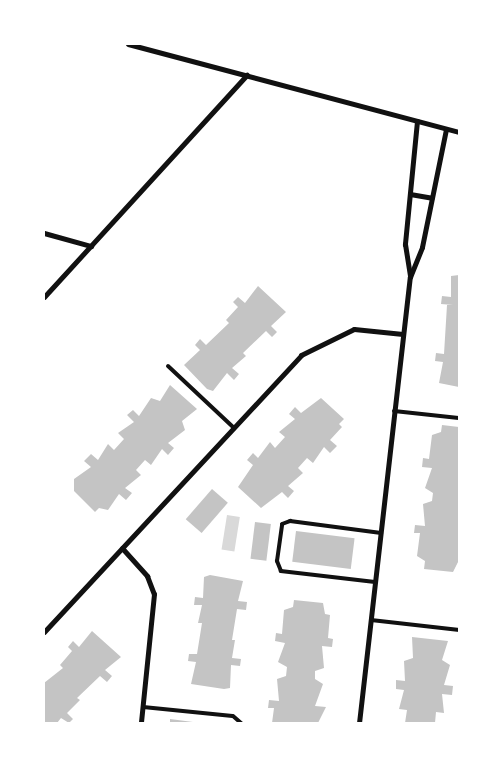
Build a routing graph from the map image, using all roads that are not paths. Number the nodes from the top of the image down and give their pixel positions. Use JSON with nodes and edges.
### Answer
{"nodes":[{"id":1,"x":128,"y":44,"type":"edge"},
{"id":2,"x":247,"y":75,"type":"junction"},
{"id":3,"x":417,"y":121,"type":"junction"},
{"id":4,"x":446,"y":129,"type":"junction"},
{"id":5,"x":459,"y":132,"type":"edge"},
{"id":6,"x":410,"y":194,"type":"junction"},
{"id":7,"x":432,"y":198,"type":"junction"},
{"id":8,"x":44,"y":232,"type":"edge"},
{"id":9,"x":91,"y":246,"type":"junction"},
{"id":10,"x":410,"y":277,"type":"junction"},
{"id":11,"x":44,"y":297,"type":"edge"},
{"id":12,"x":403,"y":334,"type":"junction"},
{"id":13,"x":168,"y":366,"type":"dead end"},
{"id":14,"x":394,"y":410,"type":"junction"},
{"id":15,"x":459,"y":418,"type":"edge"},
{"id":16,"x":234,"y":428,"type":"junction"},
{"id":17,"x":380,"y":533,"type":"junction"},
{"id":18,"x":122,"y":548,"type":"junction"},
{"id":19,"x":375,"y":582,"type":"junction"},
{"id":20,"x":370,"y":620,"type":"junction"},
{"id":21,"x":459,"y":630,"type":"edge"},
{"id":22,"x":44,"y":632,"type":"edge"},
{"id":23,"x":143,"y":707,"type":"junction"},
{"id":24,"x":141,"y":723,"type":"edge"},
{"id":25,"x":241,"y":723,"type":"edge"},
{"id":26,"x":359,"y":723,"type":"edge"}],
"edges":[{"from":1,"to":2,"type":"street"},
{"from":2,"to":3,"type":"street"},
{"from":2,"to":9,"type":"street"},
{"from":3,"to":4,"type":"street"},
{"from":3,"to":6,"type":"street"},
{"from":4,"to":5,"type":"street"},
{"from":4,"to":7,"type":"street"},
{"from":6,"to":7,"type":"street"},
{"from":6,"to":10,"type":"street"},
{"from":7,"to":10,"type":"street"},
{"from":8,"to":9,"type":"street"},
{"from":9,"to":11,"type":"street"},
{"from":10,"to":12,"type":"street"},
{"from":12,"to":14,"type":"street"},
{"from":12,"to":16,"type":"street"},
{"from":13,"to":16,"type":"lane"},
{"from":14,"to":15,"type":"lane"},
{"from":14,"to":17,"type":"street"},
{"from":16,"to":18,"type":"street"},
{"from":17,"to":19,"type":"street"},
{"from":17,"to":19,"type":"lane"},
{"from":18,"to":22,"type":"street"},
{"from":18,"to":23,"type":"street"},
{"from":19,"to":20,"type":"street"},
{"from":20,"to":21,"type":"lane"},
{"from":20,"to":26,"type":"street"},
{"from":23,"to":24,"type":"street"},
{"from":23,"to":25,"type":"lane"}]}
